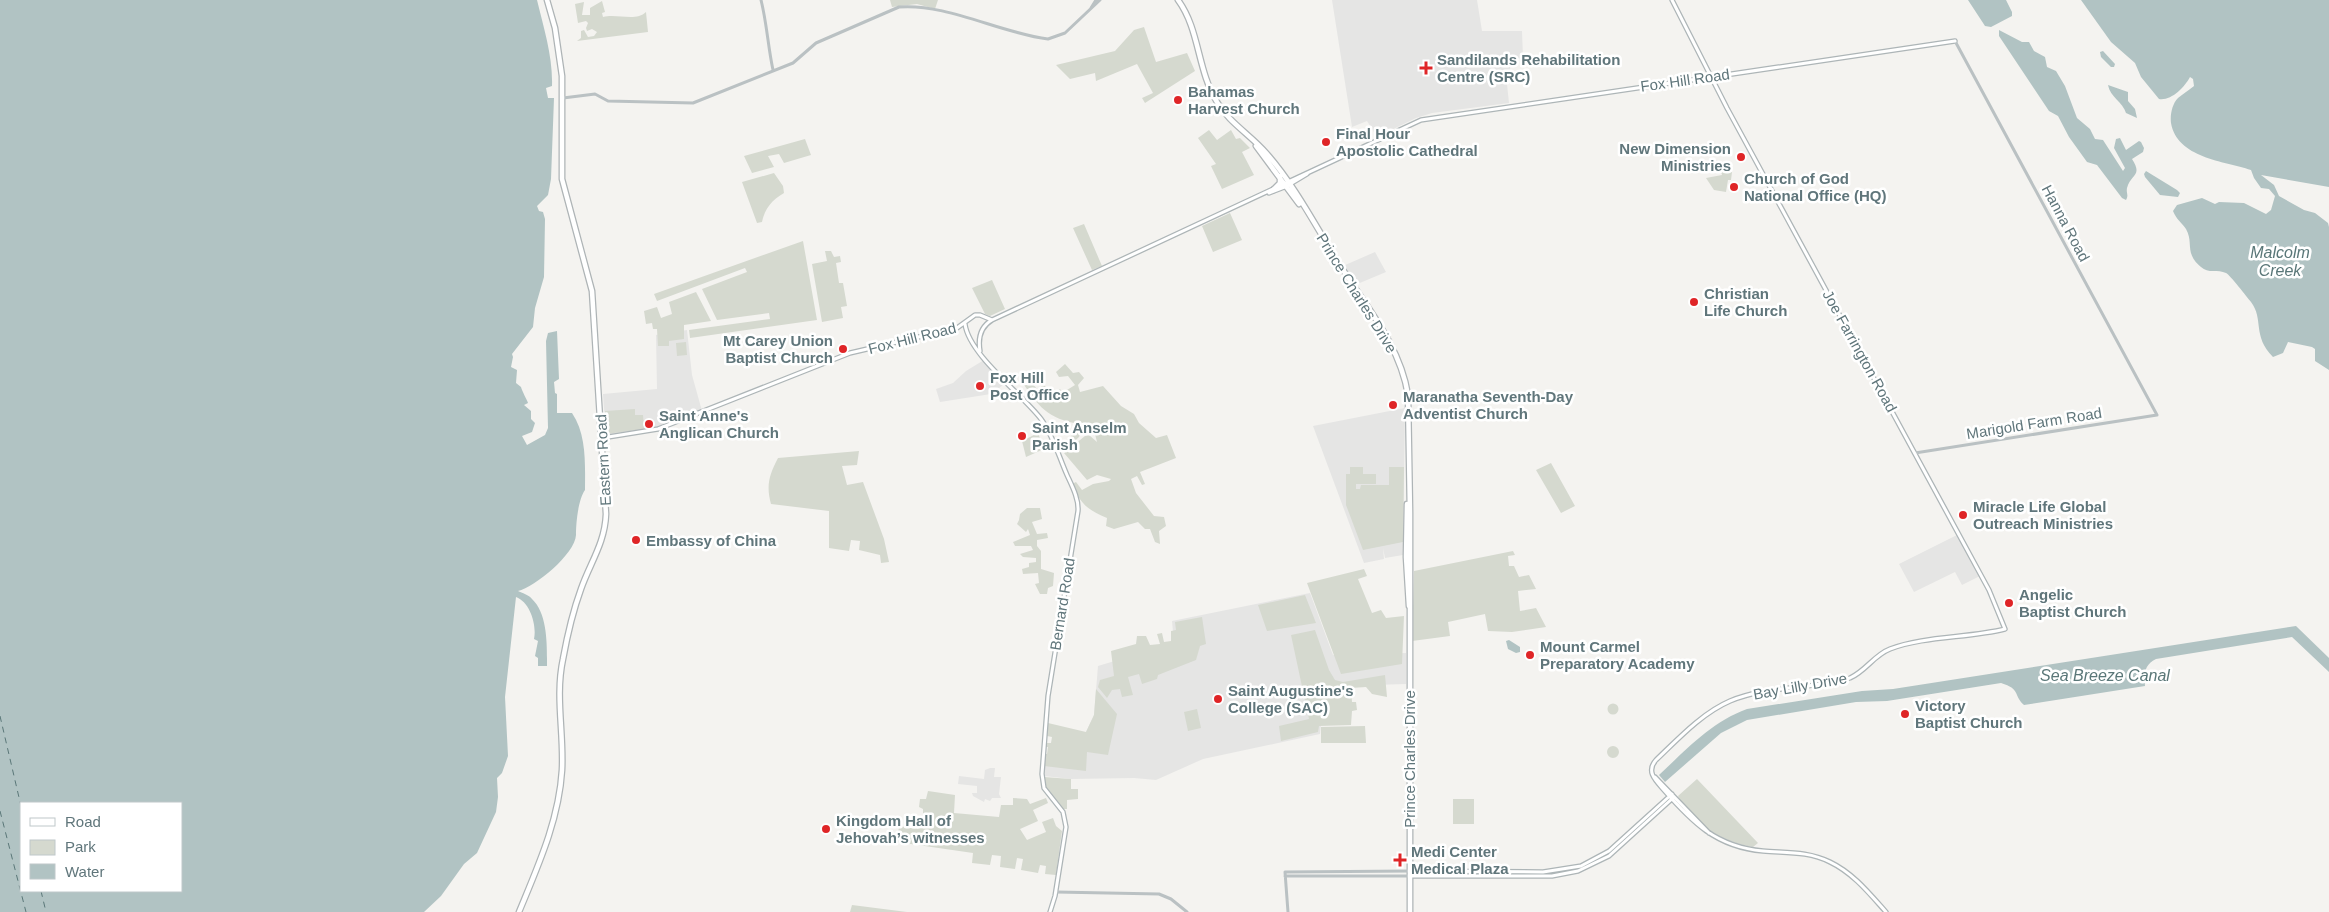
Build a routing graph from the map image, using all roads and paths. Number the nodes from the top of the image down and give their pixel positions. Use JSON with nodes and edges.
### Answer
{"nodes":[{"id":1,"x":547,"y":0,"type":"edge"},
{"id":2,"x":761,"y":0,"type":"edge"},
{"id":3,"x":1096,"y":0,"type":"edge"},
{"id":4,"x":1100,"y":0,"type":"edge"},
{"id":5,"x":1178,"y":0,"type":"edge"},
{"id":6,"x":1672,"y":0,"type":"edge"},
{"id":7,"x":1091,"y":8,"type":"junction"},
{"id":8,"x":1955,"y":41,"type":"joint"},
{"id":9,"x":1705,"y":66,"type":"junction"},
{"id":10,"x":773,"y":70,"type":"junction"},
{"id":11,"x":1719,"y":75,"type":"junction"},
{"id":12,"x":1710,"y":76,"type":"junction"},
{"id":13,"x":1700,"y":78,"type":"junction"},
{"id":14,"x":1715,"y":84,"type":"junction"},
{"id":15,"x":563,"y":98,"type":"junction"},
{"id":16,"x":1246,"y":134,"type":"junction"},
{"id":17,"x":1280,"y":176,"type":"junction"},
{"id":18,"x":1287,"y":185,"type":"junction"},
{"id":19,"x":1273,"y":190,"type":"junction"},
{"id":20,"x":1264,"y":195,"type":"junction"},
{"id":21,"x":1311,"y":219,"type":"junction"},
{"id":22,"x":986,"y":316,"type":"junction"},
{"id":23,"x":992,"y":320,"type":"junction"},
{"id":24,"x":965,"y":324,"type":"junction"},
{"id":25,"x":986,"y":324,"type":"junction"},
{"id":26,"x":957,"y":328,"type":"junction"},
{"id":27,"x":966,"y":330,"type":"junction"},
{"id":28,"x":977,"y":343,"type":"junction"},
{"id":29,"x":2157,"y":415,"type":"joint"},
{"id":30,"x":602,"y":438,"type":"junction"},
{"id":31,"x":1915,"y":453,"type":"junction"},
{"id":32,"x":2005,"y":629,"type":"joint"},
{"id":33,"x":1672,"y":797,"type":"junction"},
{"id":34,"x":1410,"y":874,"type":"junction"},
{"id":35,"x":1056,"y":892,"type":"junction"},
{"id":36,"x":519,"y":912,"type":"edge"},
{"id":37,"x":1050,"y":912,"type":"edge"},
{"id":38,"x":1187,"y":912,"type":"edge"},
{"id":39,"x":1288,"y":912,"type":"edge"},
{"id":40,"x":1410,"y":912,"type":"edge"},
{"id":41,"x":1886,"y":912,"type":"edge"}],
"edges":[{"from":1,"to":15,"type":"highway","name":"Eastern Road"},
{"from":2,"to":10,"type":"street"},
{"from":3,"to":7,"type":"street"},
{"from":4,"to":7,"type":"street"},
{"from":5,"to":16,"type":"highway","name":"Prince Charles Drive"},
{"from":6,"to":9,"type":"main road","name":"Joe Farrington Road"},
{"from":7,"to":10,"type":"street"},
{"from":8,"to":11,"type":"main road","name":"Fox Hill Road"},
{"from":8,"to":29,"type":"street","name":"Hanna Road"},
{"from":9,"to":12,"type":"main road","name":"Joe Farrington Road"},
{"from":9,"to":13,"type":"main road"},
{"from":10,"to":15,"type":"street"},
{"from":11,"to":12,"type":"main road","name":"Fox Hill Road"},
{"from":11,"to":14,"type":"main road"},
{"from":12,"to":13,"type":"main road","name":"Fox Hill Road"},
{"from":12,"to":14,"type":"main road","name":"Joe Farrington Road"},
{"from":13,"to":18,"type":"main road","name":"Fox Hill Road"},
{"from":14,"to":31,"type":"main road","name":"Joe Farrington Road"},
{"from":15,"to":30,"type":"highway","name":"Eastern Road"},
{"from":16,"to":17,"type":"highway","name":"Prince Charles Drive"},
{"from":16,"to":18,"type":"highway","name":"Prince Charles Drive"},
{"from":17,"to":18,"type":"highway","name":"Prince Charles Drive"},
{"from":17,"to":19,"type":"highway"},
{"from":18,"to":19,"type":"main road","name":"Fox Hill Road"},
{"from":18,"to":20,"type":"main road","name":"Fox Hill Road"},
{"from":18,"to":21,"type":"highway","name":"Prince Charles Drive"},
{"from":18,"to":21,"type":"highway","name":"Prince Charles Drive"},
{"from":19,"to":20,"type":"main road","name":"Fox Hill Road"},
{"from":20,"to":23,"type":"main road","name":"Fox Hill Road"},
{"from":21,"to":34,"type":"highway","name":"Prince Charles Drive"},
{"from":22,"to":23,"type":"main road"},
{"from":22,"to":24,"type":"main road","name":"Fox Hill Road"},
{"from":22,"to":25,"type":"main road"},
{"from":23,"to":25,"type":"main road","name":"Fox Hill Road"},
{"from":24,"to":26,"type":"main road","name":"Fox Hill Road"},
{"from":24,"to":27,"type":"main road"},
{"from":25,"to":28,"type":"main road"},
{"from":26,"to":27,"type":"main road"},
{"from":26,"to":30,"type":"main road","name":"Fox Hill Road"},
{"from":27,"to":28,"type":"main road"},
{"from":28,"to":35,"type":"main road","name":"Bernard Road"},
{"from":29,"to":31,"type":"street","name":"Marigold Farm Road"},
{"from":30,"to":36,"type":"highway","name":"Eastern Road"},
{"from":31,"to":32,"type":"main road","name":"Joe Farrington Road"},
{"from":32,"to":33,"type":"main road","name":"Bay Lilly Drive"},
{"from":33,"to":34,"type":"main road"},
{"from":33,"to":41,"type":"main road"},
{"from":34,"to":39,"type":"street"},
{"from":34,"to":40,"type":"highway","name":"Prince Charles Drive"},
{"from":35,"to":37,"type":"main road","name":"Bernard Road"},
{"from":35,"to":38,"type":"street"}]}
